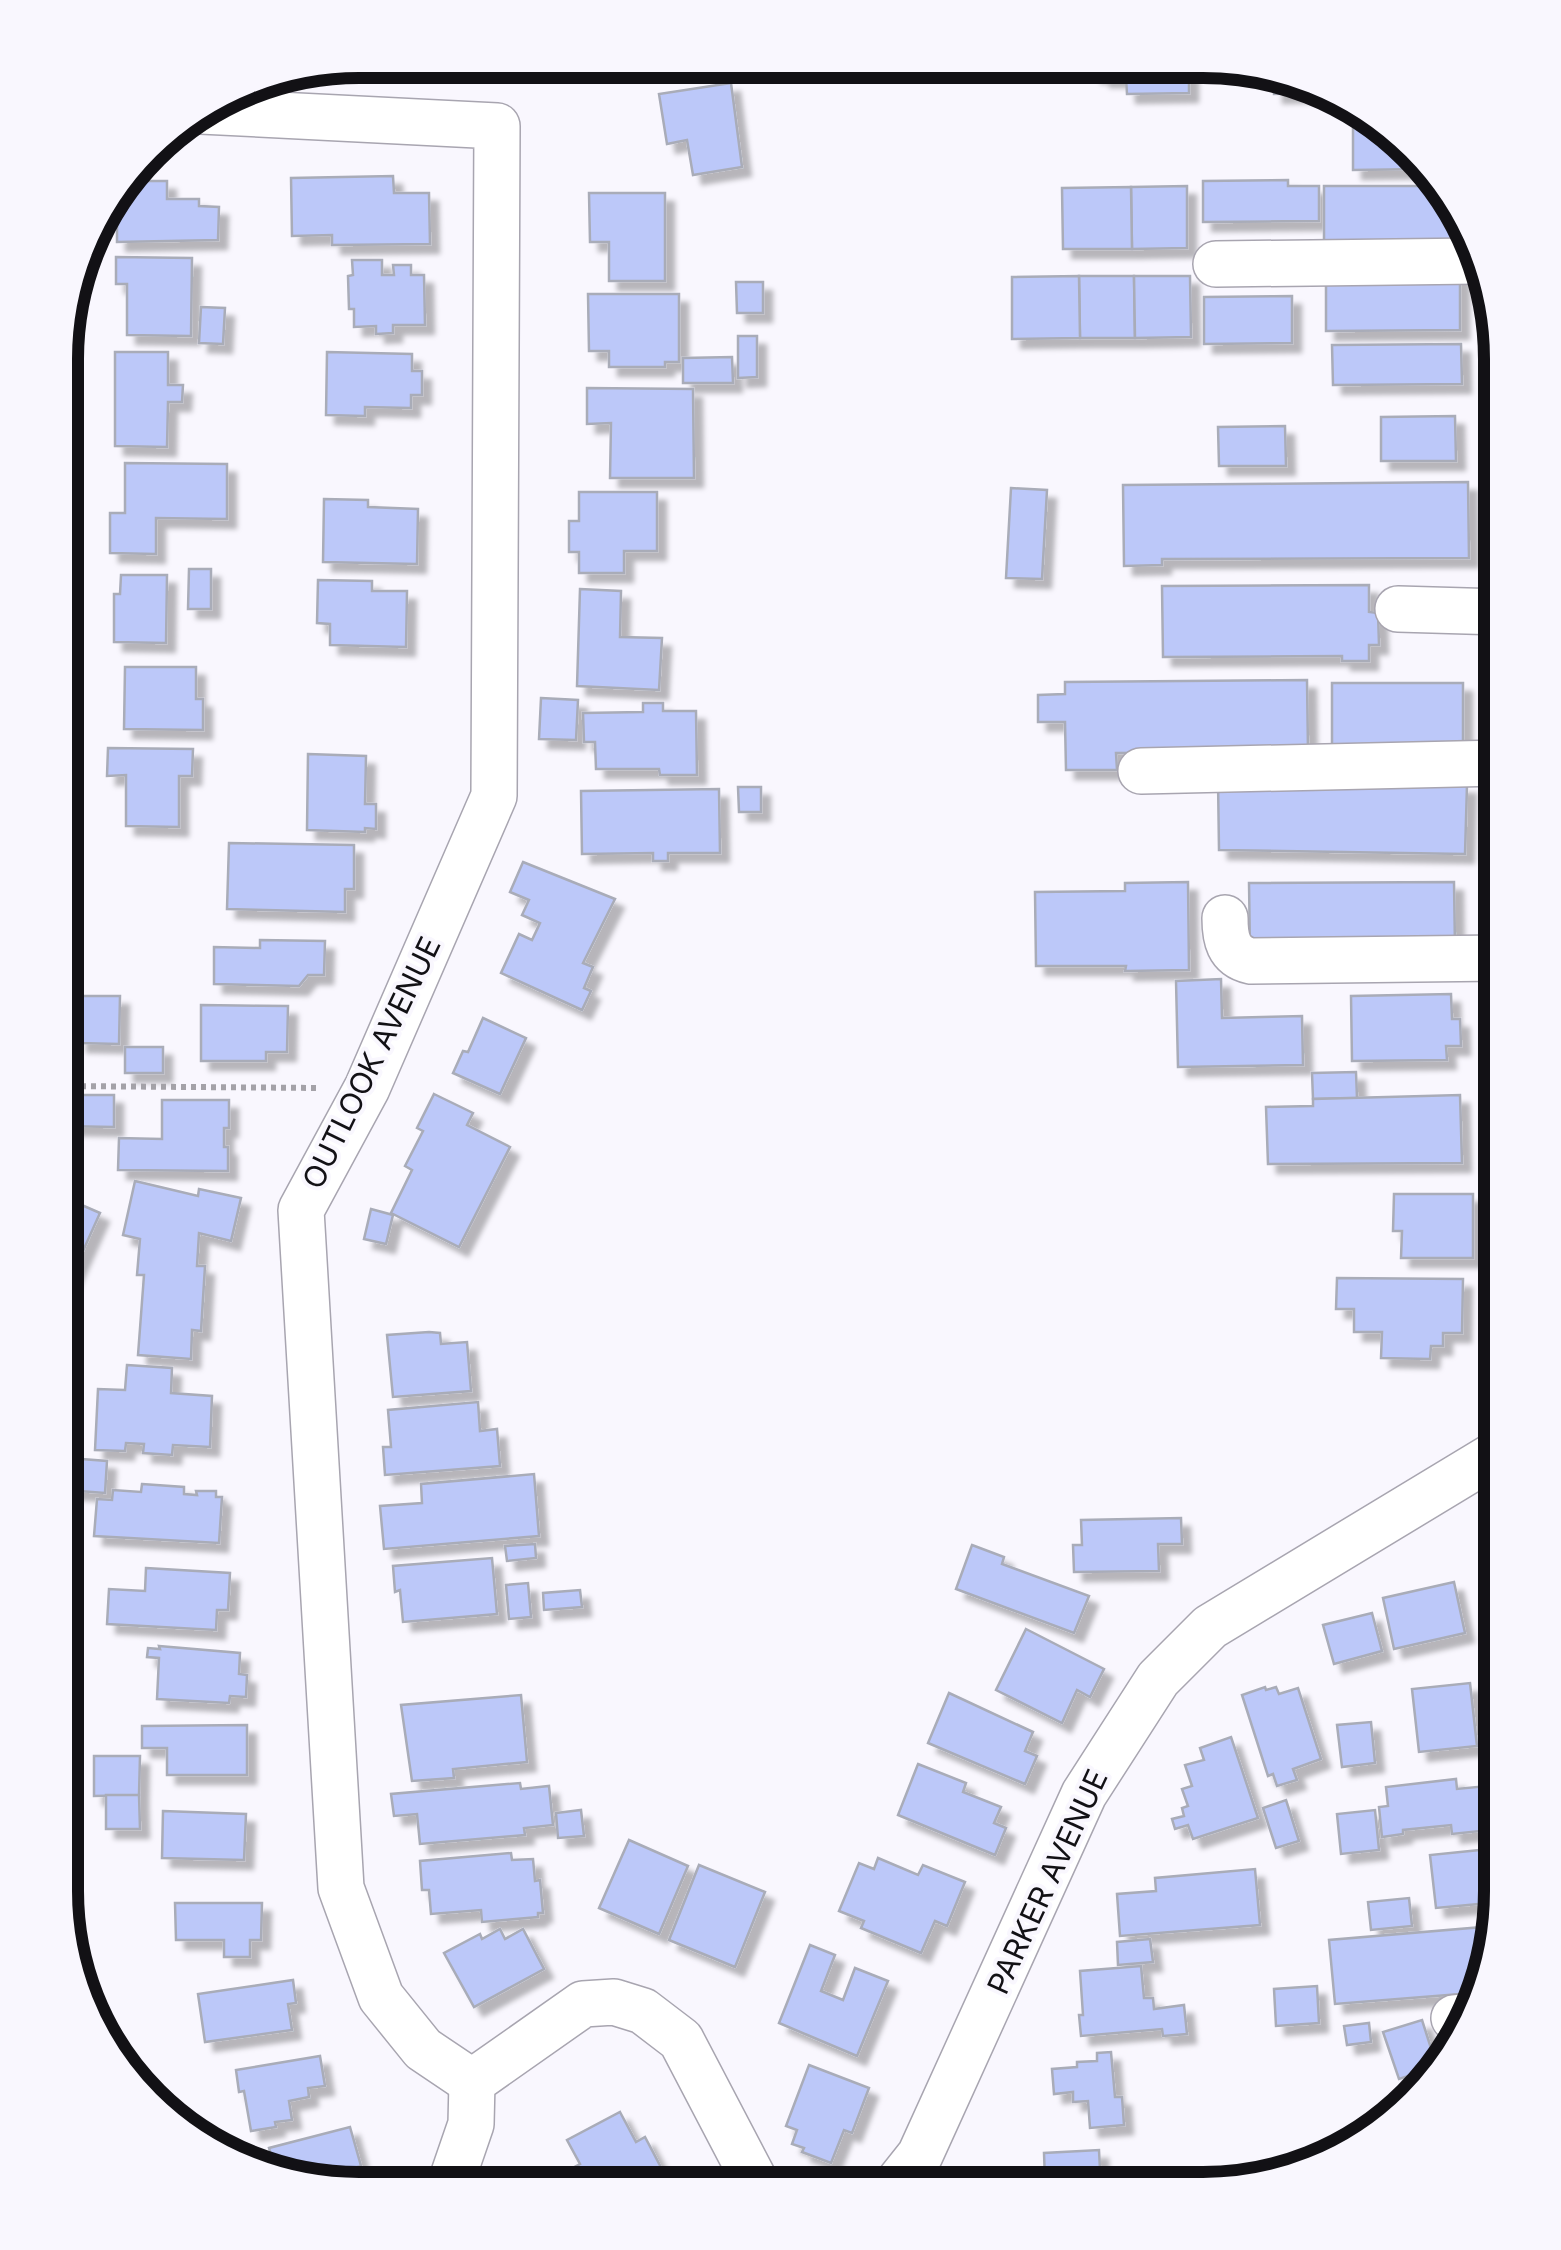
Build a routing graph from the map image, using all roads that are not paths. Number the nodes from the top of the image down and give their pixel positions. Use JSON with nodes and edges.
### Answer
{"nodes":[{"id":1,"x":224,"y":112,"type":"edge"},
{"id":2,"x":1466,"y":261,"type":"edge"},
{"id":3,"x":1216,"y":264,"type":"dead end"},
{"id":4,"x":1398,"y":609,"type":"dead end"},
{"id":5,"x":1484,"y":612,"type":"edge"},
{"id":6,"x":1484,"y":763,"type":"edge"},
{"id":7,"x":1141,"y":771,"type":"dead end"},
{"id":8,"x":1224,"y":918,"type":"dead end"},
{"id":9,"x":1484,"y":958,"type":"edge"},
{"id":10,"x":1483,"y":1462,"type":"edge"},
{"id":11,"x":472,"y":2082,"type":"junction"},
{"id":12,"x":454,"y":2172,"type":"edge"},
{"id":13,"x":749,"y":2172,"type":"edge"},
{"id":14,"x":906,"y":2172,"type":"edge"}],
"edges":[{"from":1,"to":11,"type":"street","name":"OUTLOOK AVENUE"},
{"from":2,"to":3,"type":"street"},
{"from":4,"to":5,"type":"street"},
{"from":6,"to":7,"type":"street"},
{"from":8,"to":9,"type":"street"},
{"from":10,"to":14,"type":"street","name":"PARKER AVENUE"},
{"from":11,"to":12,"type":"street"},
{"from":11,"to":13,"type":"street"}]}
